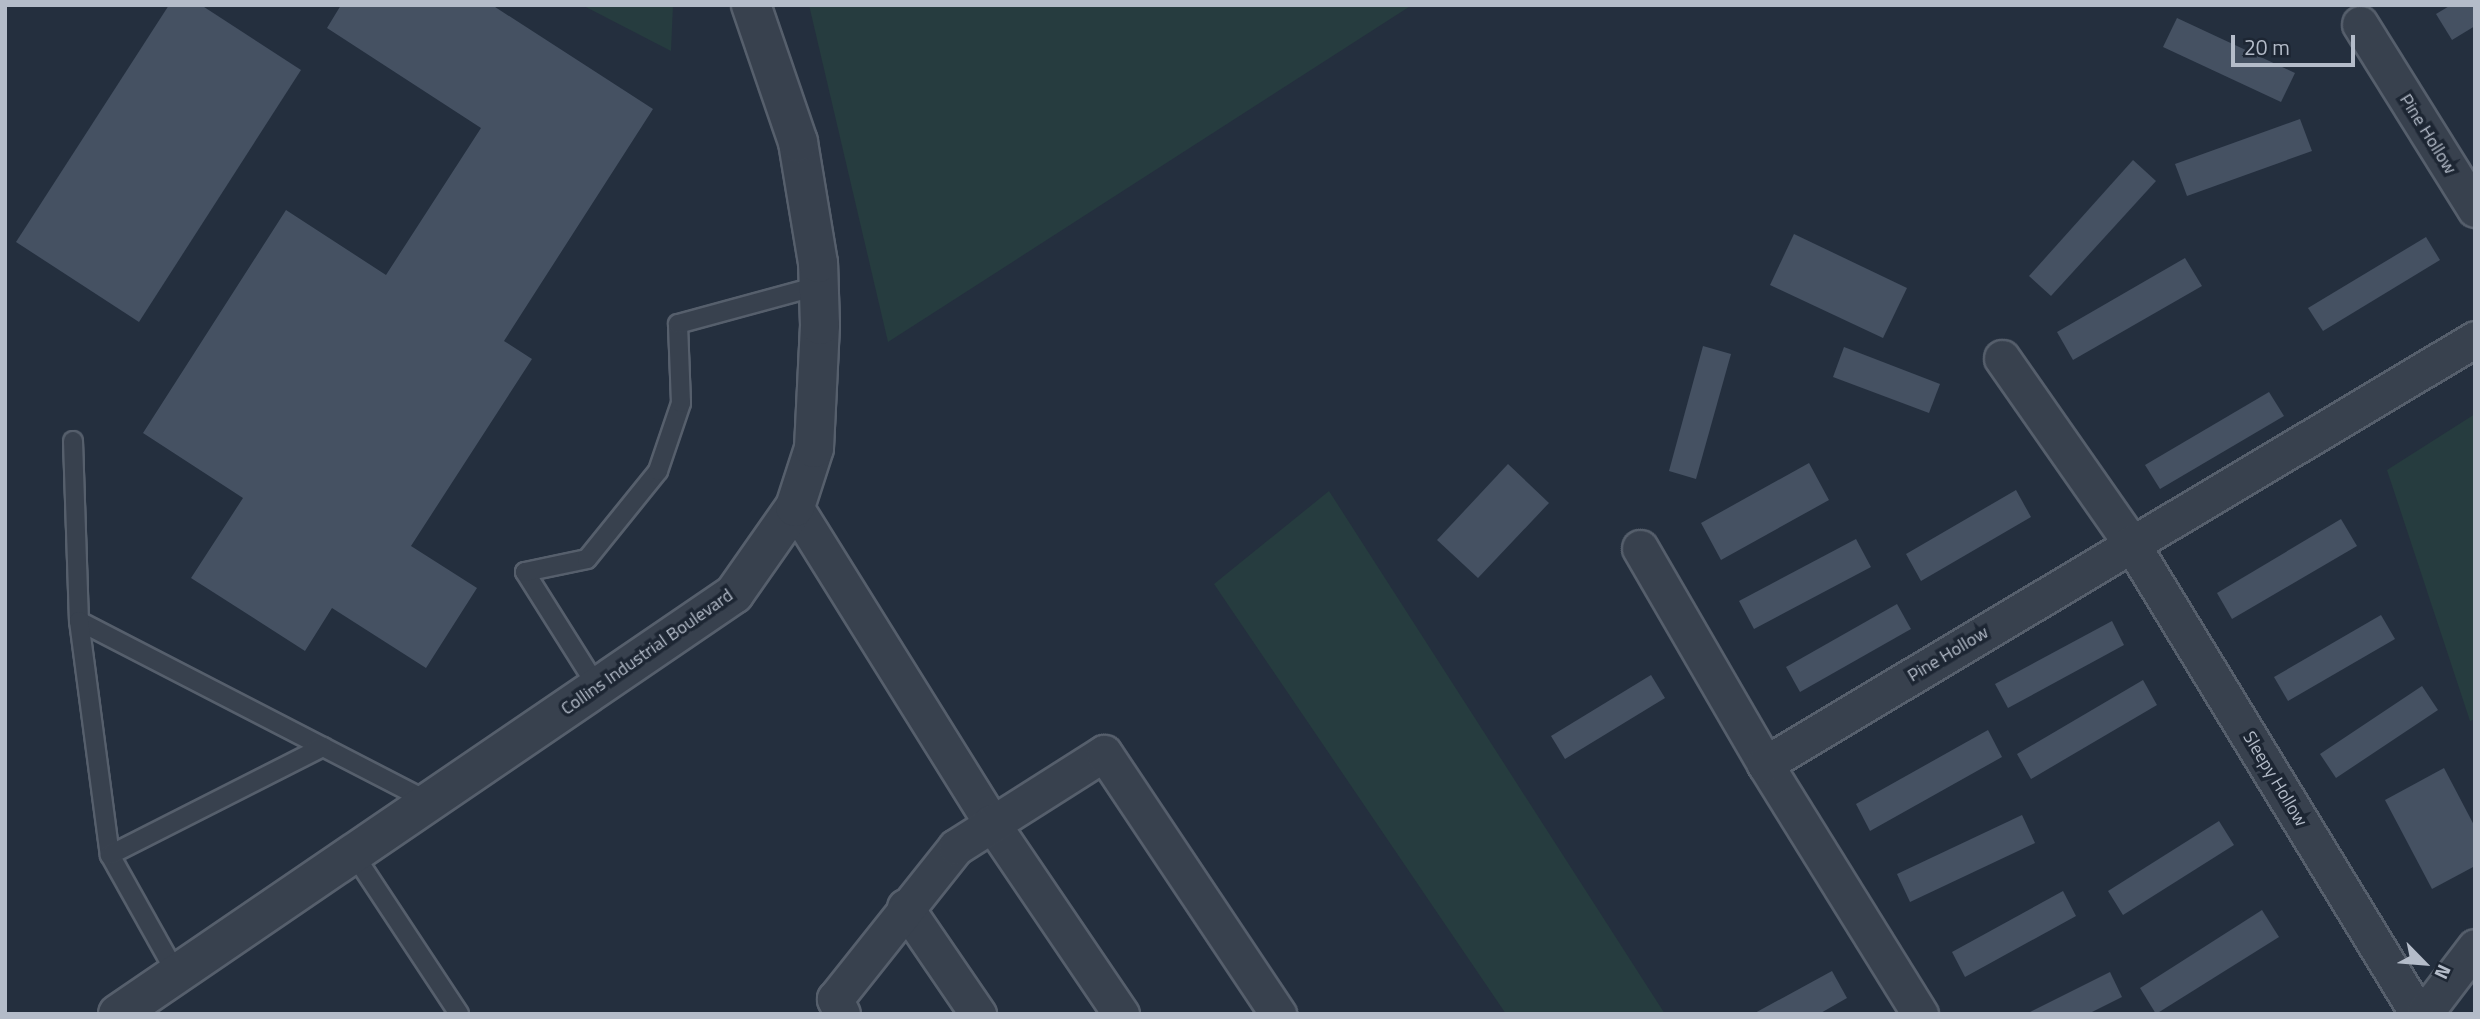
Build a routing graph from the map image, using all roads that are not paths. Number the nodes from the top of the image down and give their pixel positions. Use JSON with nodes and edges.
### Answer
{"nodes":[{"id":1,"x":751,"y":5,"type":"edge"},
{"id":2,"x":2360,"y":24,"type":"dead end"},
{"id":3,"x":2475,"y":209,"type":"edge"},
{"id":4,"x":818,"y":286,"type":"junction"},
{"id":5,"x":2475,"y":338,"type":"edge"},
{"id":6,"x":2002,"y":358,"type":"dead end"},
{"id":7,"x":73,"y":441,"type":"dead end"},
{"id":8,"x":796,"y":507,"type":"junction"},
{"id":9,"x":2131,"y":544,"type":"junction"},
{"id":10,"x":1640,"y":548,"type":"dead end"},
{"id":11,"x":79,"y":621,"type":"junction"},
{"id":12,"x":598,"y":688,"type":"junction"},
{"id":13,"x":323,"y":747,"type":"junction"},
{"id":14,"x":1765,"y":764,"type":"junction"},
{"id":15,"x":430,"y":803,"type":"junction"},
{"id":16,"x":991,"y":822,"type":"junction"},
{"id":17,"x":110,"y":855,"type":"junction"},
{"id":18,"x":355,"y":856,"type":"junction"},
{"id":19,"x":905,"y":907,"type":"junction"},
{"id":20,"x":2475,"y":947,"type":"edge"},
{"id":21,"x":177,"y":975,"type":"junction"},
{"id":22,"x":118,"y":1014,"type":"edge"},
{"id":23,"x":459,"y":1014,"type":"edge"},
{"id":24,"x":842,"y":1014,"type":"edge"},
{"id":25,"x":978,"y":1014,"type":"edge"},
{"id":26,"x":1121,"y":1014,"type":"edge"},
{"id":27,"x":1278,"y":1014,"type":"edge"},
{"id":28,"x":1920,"y":1014,"type":"edge"},
{"id":29,"x":2418,"y":1014,"type":"edge"},
{"id":30,"x":2424,"y":1014,"type":"edge"}],
"edges":[{"from":1,"to":4,"type":"street","name":"Collins Industrial Boulevard"},
{"from":2,"to":3,"type":"street","name":"Pine Hollow"},
{"from":4,"to":8,"type":"street","name":"Collins Industrial Boulevard"},
{"from":4,"to":12,"type":"lane"},
{"from":5,"to":9,"type":"street","name":"Pine Hollow"},
{"from":6,"to":9,"type":"street"},
{"from":7,"to":11,"type":"lane"},
{"from":8,"to":12,"type":"street","name":"Collins Industrial Boulevard"},
{"from":8,"to":16,"type":"street"},
{"from":9,"to":14,"type":"street","name":"Pine Hollow"},
{"from":9,"to":29,"type":"street","name":"Sleepy Hollow"},
{"from":10,"to":14,"type":"street"},
{"from":11,"to":13,"type":"lane"},
{"from":11,"to":17,"type":"lane"},
{"from":12,"to":15,"type":"street","name":"Collins Industrial Boulevard"},
{"from":13,"to":15,"type":"lane"},
{"from":13,"to":17,"type":"lane"},
{"from":14,"to":28,"type":"street"},
{"from":15,"to":18,"type":"street","name":"Collins Industrial Boulevard"},
{"from":16,"to":19,"type":"street"},
{"from":16,"to":26,"type":"street"},
{"from":16,"to":27,"type":"street"},
{"from":17,"to":21,"type":"lane"},
{"from":18,"to":21,"type":"street","name":"Collins Industrial Boulevard"},
{"from":18,"to":23,"type":"lane"},
{"from":19,"to":24,"type":"street"},
{"from":19,"to":25,"type":"street"},
{"from":20,"to":30,"type":"street"},
{"from":21,"to":22,"type":"street","name":"Collins Industrial Boulevard"}]}
